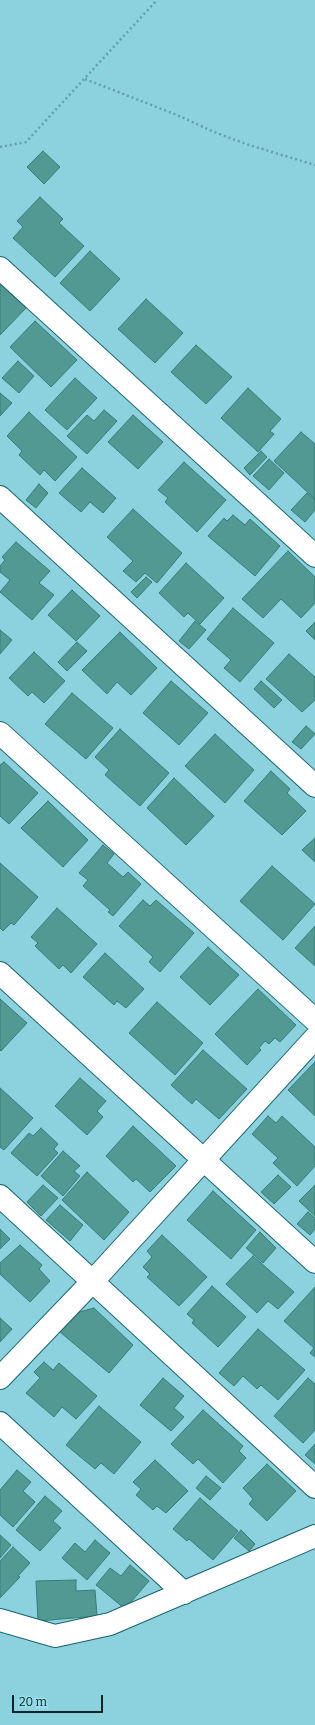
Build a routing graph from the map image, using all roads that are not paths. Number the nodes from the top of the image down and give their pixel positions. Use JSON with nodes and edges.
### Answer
{"nodes":[{"id":1,"x":0,"y":268,"type":"edge"},
{"id":2,"x":4,"y":508,"type":"edge"},
{"id":3,"x":315,"y":556,"type":"edge"},
{"id":4,"x":0,"y":733,"type":"edge"},
{"id":5,"x":315,"y":786,"type":"edge"},
{"id":6,"x":0,"y":973,"type":"edge"},
{"id":7,"x":315,"y":1020,"type":"edge"},
{"id":8,"x":315,"y":1038,"type":"edge"},
{"id":9,"x":203,"y":1159,"type":"junction"},
{"id":10,"x":0,"y":1196,"type":"edge"},
{"id":11,"x":315,"y":1262,"type":"edge"},
{"id":12,"x":93,"y":1280,"type":"junction"},
{"id":13,"x":0,"y":1378,"type":"edge"},
{"id":14,"x":0,"y":1422,"type":"edge"},
{"id":15,"x":315,"y":1487,"type":"edge"},
{"id":16,"x":315,"y":1536,"type":"edge"},
{"id":17,"x":184,"y":1593,"type":"junction"},
{"id":18,"x":0,"y":1620,"type":"edge"}],
"edges":[{"from":1,"to":3,"type":"street"},
{"from":2,"to":5,"type":"street"},
{"from":4,"to":7,"type":"street"},
{"from":6,"to":9,"type":"street"},
{"from":8,"to":9,"type":"street"},
{"from":9,"to":11,"type":"street"},
{"from":9,"to":12,"type":"street"},
{"from":10,"to":12,"type":"street"},
{"from":12,"to":13,"type":"street"},
{"from":12,"to":15,"type":"street"},
{"from":14,"to":17,"type":"street"},
{"from":16,"to":17,"type":"street"},
{"from":17,"to":18,"type":"street"}]}
